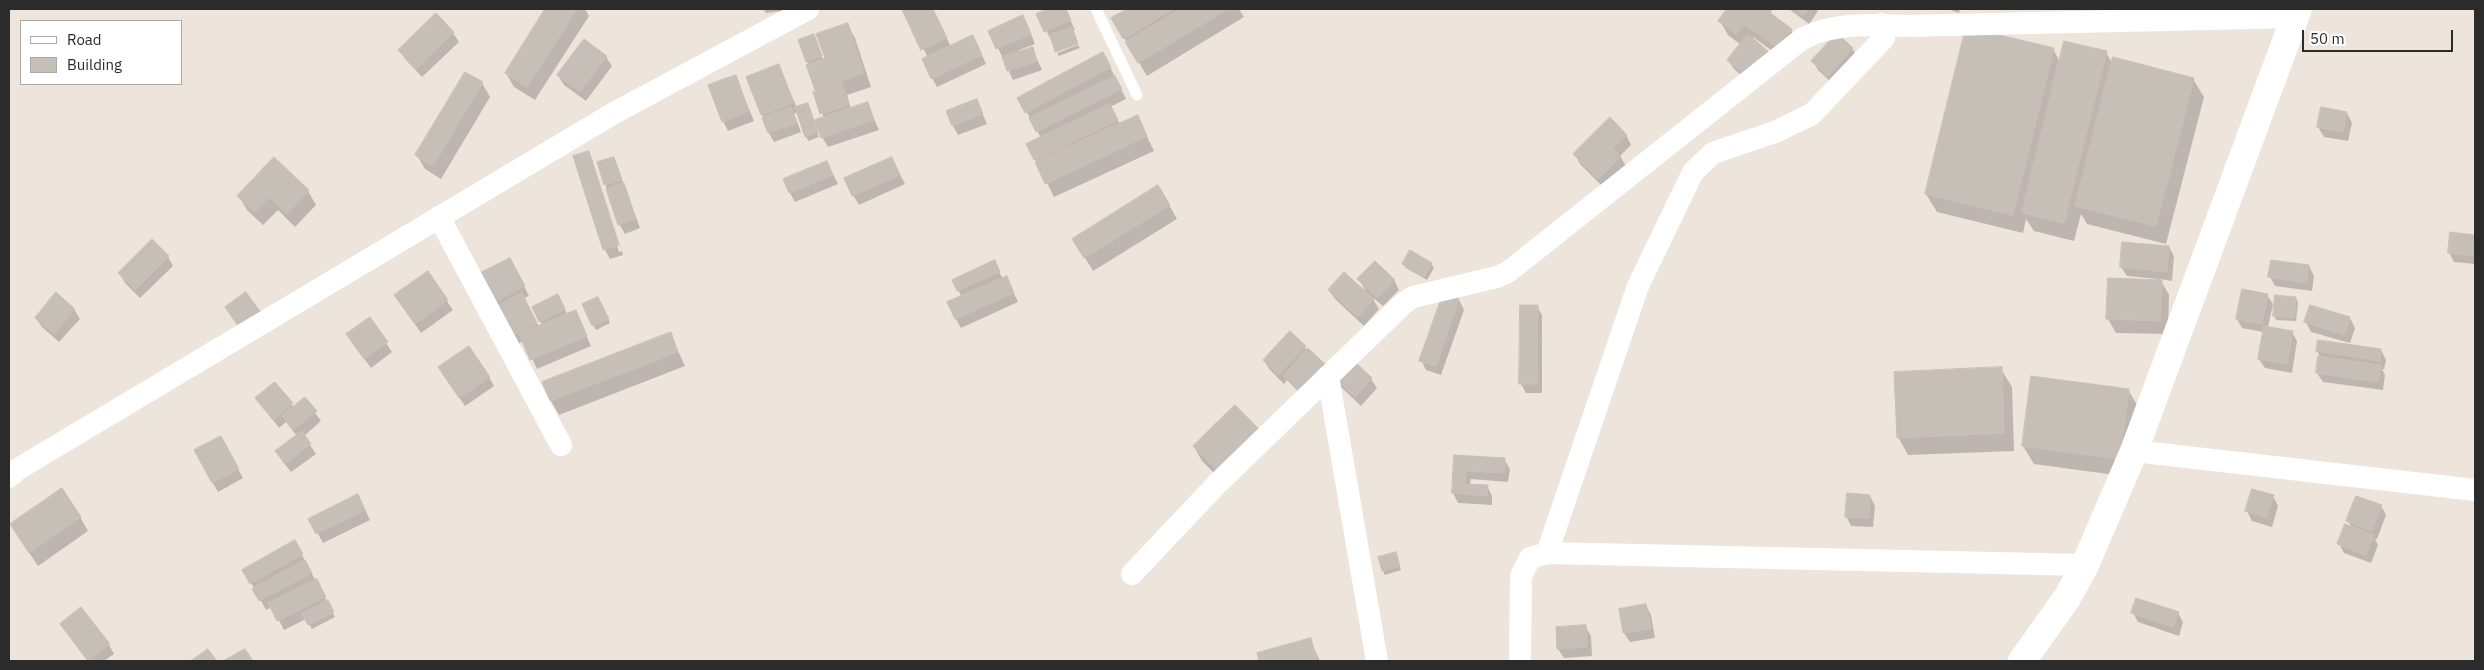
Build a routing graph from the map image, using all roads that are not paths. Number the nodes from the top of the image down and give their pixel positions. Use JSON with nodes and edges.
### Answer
{"nodes":[{"id":1,"x":808,"y":9,"type":"edge"},
{"id":2,"x":1096,"y":9,"type":"edge"},
{"id":3,"x":2297,"y":13,"type":"edge"},
{"id":4,"x":1881,"y":24,"type":"junction"},
{"id":5,"x":1136,"y":95,"type":"dead end"},
{"id":6,"x":439,"y":217,"type":"junction"},
{"id":7,"x":1328,"y":376,"type":"junction"},
{"id":8,"x":561,"y":445,"type":"dead end"},
{"id":9,"x":2134,"y":451,"type":"junction"},
{"id":10,"x":9,"y":477,"type":"edge"},
{"id":11,"x":2475,"y":490,"type":"edge"},
{"id":12,"x":1547,"y":553,"type":"junction"},
{"id":13,"x":2084,"y":565,"type":"junction"},
{"id":14,"x":1132,"y":574,"type":"dead end"},
{"id":15,"x":1377,"y":661,"type":"edge"},
{"id":16,"x":1520,"y":661,"type":"edge"},
{"id":17,"x":2022,"y":661,"type":"edge"}],
"edges":[{"from":1,"to":6,"type":"street"},
{"from":2,"to":5,"type":"lane"},
{"from":3,"to":4,"type":"street"},
{"from":3,"to":9,"type":"street"},
{"from":4,"to":7,"type":"street"},
{"from":4,"to":12,"type":"street"},
{"from":6,"to":8,"type":"street"},
{"from":6,"to":10,"type":"street"},
{"from":7,"to":14,"type":"street"},
{"from":7,"to":15,"type":"street"},
{"from":9,"to":11,"type":"street"},
{"from":9,"to":13,"type":"street"},
{"from":12,"to":13,"type":"street"},
{"from":12,"to":16,"type":"street"},
{"from":13,"to":17,"type":"street"}]}
